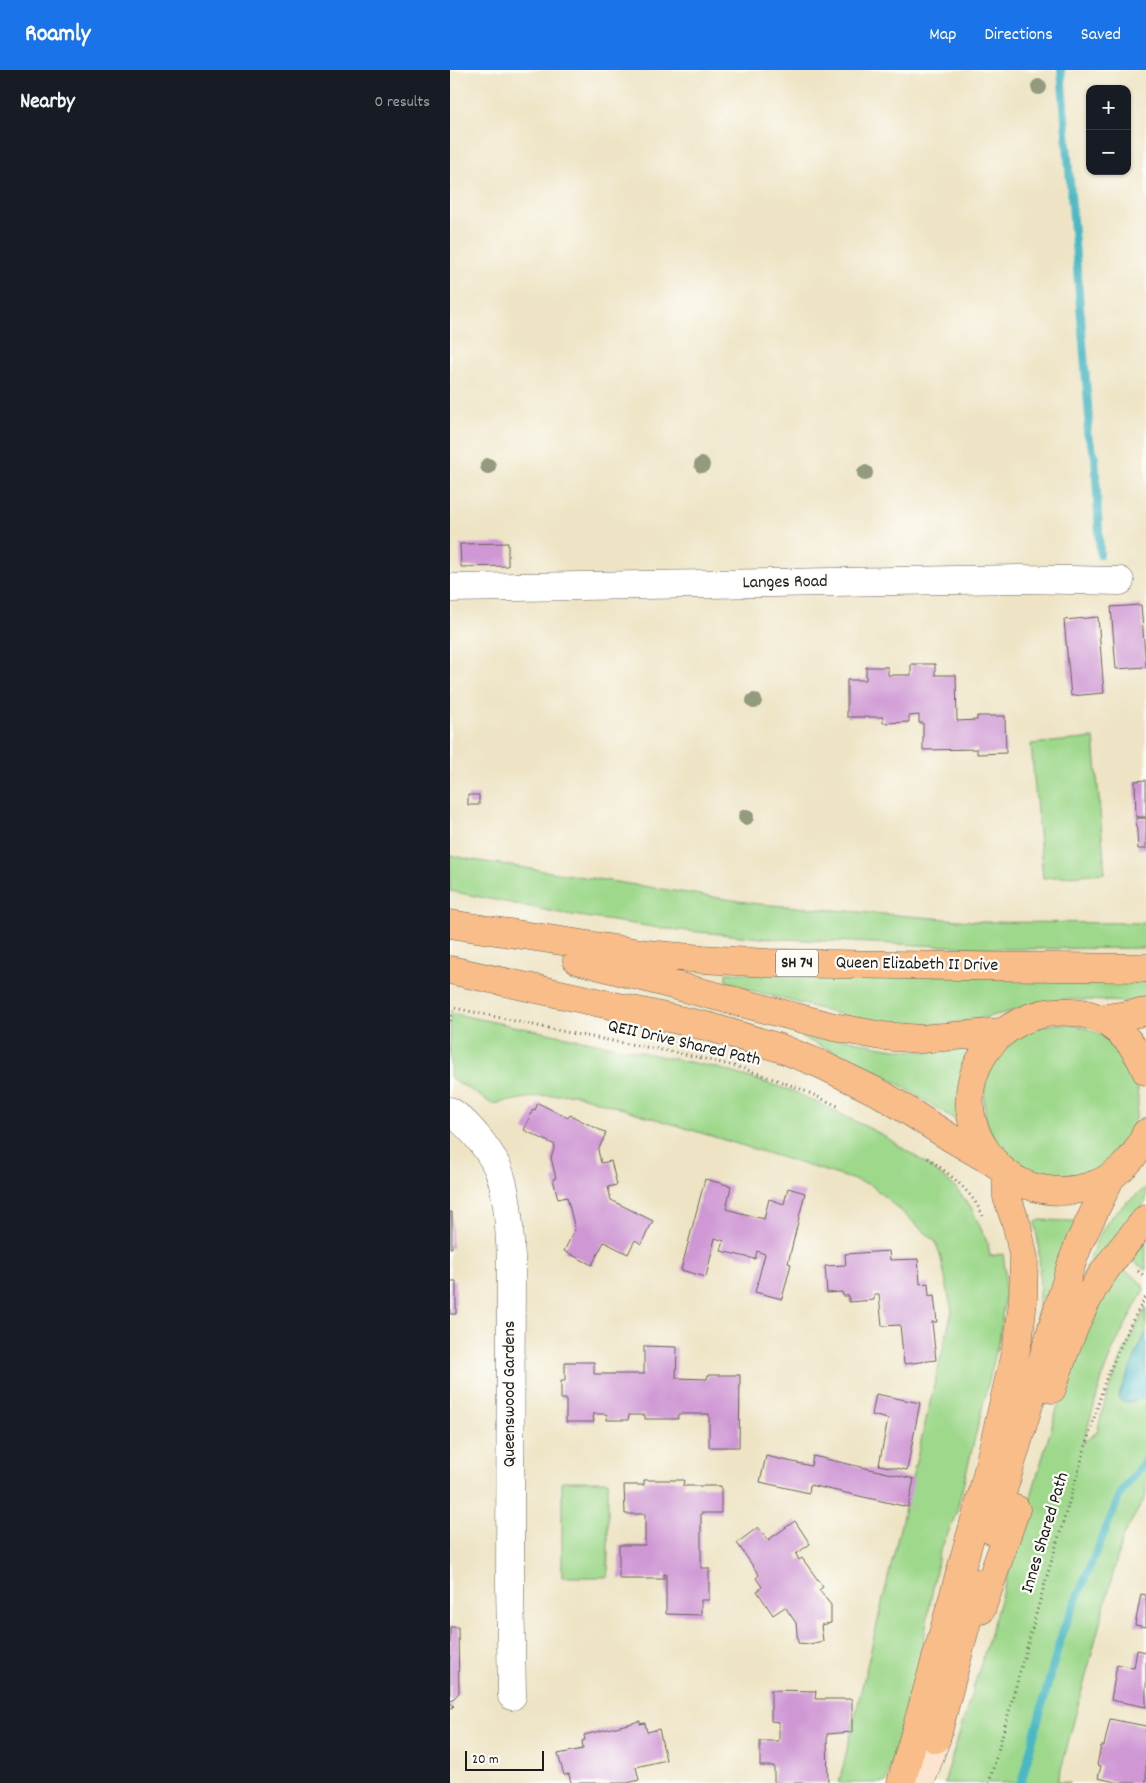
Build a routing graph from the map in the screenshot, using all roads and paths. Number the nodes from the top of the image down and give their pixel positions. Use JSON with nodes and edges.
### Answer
{"nodes":[{"id":1,"x":1120,"y":581,"type":"dead end"},
{"id":2,"x":450,"y":588,"type":"edge"},
{"id":3,"x":450,"y":926,"type":"edge"},
{"id":4,"x":1146,"y":968,"type":"edge"},
{"id":5,"x":450,"y":970,"type":"edge"},
{"id":6,"x":452,"y":1007,"type":"edge"},
{"id":7,"x":1146,"y":1012,"type":"edge"},
{"id":8,"x":1099,"y":1019,"type":"junction"},
{"id":9,"x":450,"y":1021,"type":"edge"},
{"id":10,"x":1001,"y":1032,"type":"junction"},
{"id":11,"x":1146,"y":1071,"type":"edge"},
{"id":12,"x":844,"y":1108,"type":"dead end"},
{"id":13,"x":450,"y":1111,"type":"edge"},
{"id":14,"x":1146,"y":1134,"type":"edge"},
{"id":15,"x":923,"y":1155,"type":"dead end"},
{"id":16,"x":1000,"y":1168,"type":"junction"},
{"id":17,"x":1111,"y":1177,"type":"junction"},
{"id":18,"x":984,"y":1218,"type":"dead end"},
{"id":19,"x":1146,"y":1218,"type":"edge"},
{"id":20,"x":1146,"y":1297,"type":"edge"},
{"id":21,"x":512,"y":1696,"type":"dead end"},
{"id":22,"x":936,"y":1739,"type":"junction"},
{"id":23,"x":901,"y":1783,"type":"edge"},
{"id":24,"x":920,"y":1783,"type":"edge"},
{"id":25,"x":989,"y":1783,"type":"edge"}],
"edges":[{"from":1,"to":2,"type":"street","name":"Langes Road"},
{"from":3,"to":4,"type":"highway","name":"Queen Elizabeth II Drive","number":"SH 74"},
{"from":3,"to":10,"type":"highway","number":"SH 74"},
{"from":5,"to":16,"type":"highway","number":"SH 74"},
{"from":6,"to":9,"type":"path"},
{"from":6,"to":12,"type":"path","name":"QEII Drive Shared Path"},
{"from":7,"to":8,"type":"highway","number":"SH 74"},
{"from":8,"to":10,"type":"highway","number":"SH 74"},
{"from":8,"to":11,"type":"highway","number":"SH 74"},
{"from":10,"to":16,"type":"highway","number":"SH 74"},
{"from":13,"to":21,"type":"street","name":"Queenswood Gardens"},
{"from":14,"to":17,"type":"highway","number":"SH 74"},
{"from":15,"to":18,"type":"path"},
{"from":16,"to":17,"type":"highway","number":"SH 74"},
{"from":16,"to":23,"type":"highway"},
{"from":17,"to":22,"type":"highway"},
{"from":19,"to":22,"type":"highway"},
{"from":20,"to":25,"type":"path","name":"Innes Shared Path"},
{"from":22,"to":24,"type":"main road"}]}
